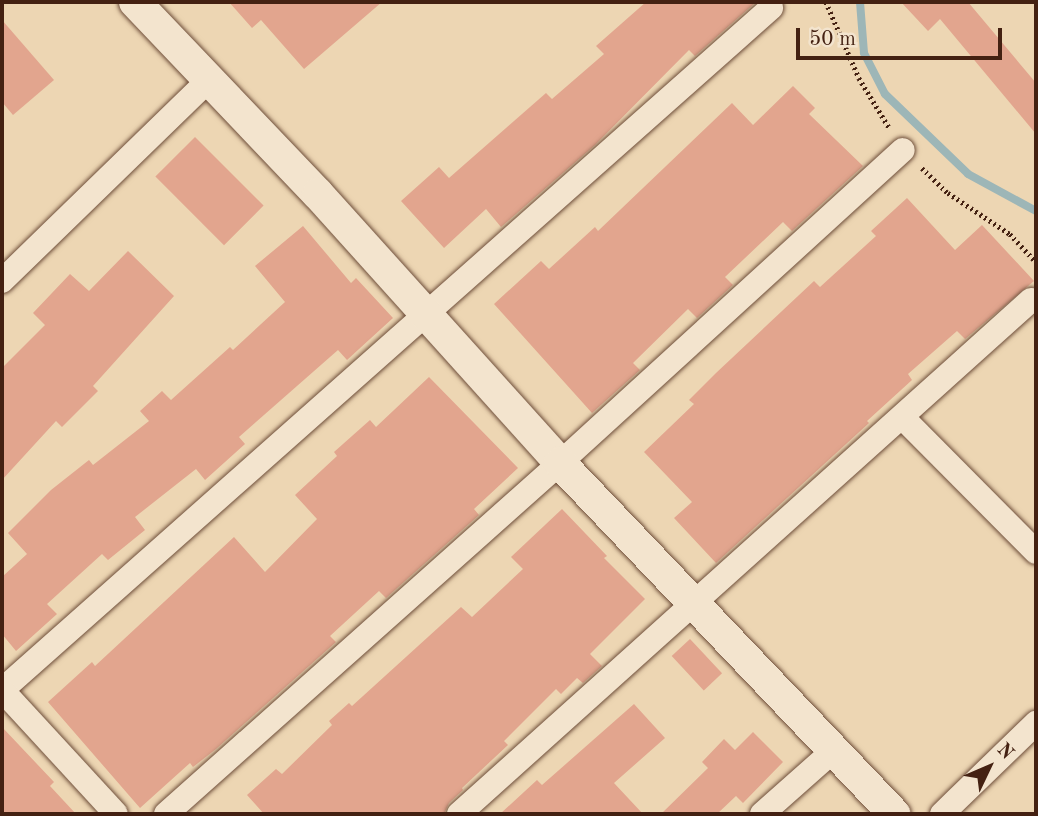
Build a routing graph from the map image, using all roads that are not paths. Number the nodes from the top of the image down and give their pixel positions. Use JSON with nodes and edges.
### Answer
{"nodes":[{"id":1,"x":135,"y":2,"type":"edge"},
{"id":2,"x":771,"y":8,"type":"dead end"},
{"id":3,"x":210,"y":79,"type":"junction"},
{"id":4,"x":903,"y":150,"type":"dead end"},
{"id":5,"x":2,"y":281,"type":"edge"},
{"id":6,"x":1031,"y":300,"type":"dead end"},
{"id":7,"x":426,"y":315,"type":"junction"},
{"id":8,"x":902,"y":417,"type":"junction"},
{"id":9,"x":560,"y":463,"type":"junction"},
{"id":10,"x":1036,"y":552,"type":"edge"},
{"id":11,"x":695,"y":605,"type":"junction"},
{"id":12,"x":2,"y":690,"type":"edge"},
{"id":13,"x":1036,"y":723,"type":"edge"},
{"id":14,"x":833,"y":751,"type":"junction"},
{"id":15,"x":116,"y":814,"type":"edge"},
{"id":16,"x":166,"y":814,"type":"edge"},
{"id":17,"x":459,"y":814,"type":"edge"},
{"id":18,"x":762,"y":814,"type":"edge"},
{"id":19,"x":894,"y":814,"type":"edge"},
{"id":20,"x":942,"y":814,"type":"edge"}],
"edges":[{"from":1,"to":3,"type":"street"},
{"from":2,"to":7,"type":"street"},
{"from":3,"to":5,"type":"street"},
{"from":3,"to":7,"type":"street"},
{"from":4,"to":9,"type":"street"},
{"from":6,"to":8,"type":"street"},
{"from":7,"to":9,"type":"street"},
{"from":7,"to":12,"type":"street"},
{"from":8,"to":10,"type":"street"},
{"from":8,"to":11,"type":"street"},
{"from":9,"to":11,"type":"street"},
{"from":9,"to":16,"type":"street"},
{"from":11,"to":14,"type":"street"},
{"from":11,"to":17,"type":"street"},
{"from":12,"to":15,"type":"street"},
{"from":13,"to":20,"type":"street"},
{"from":14,"to":18,"type":"street"},
{"from":14,"to":19,"type":"street"}]}
